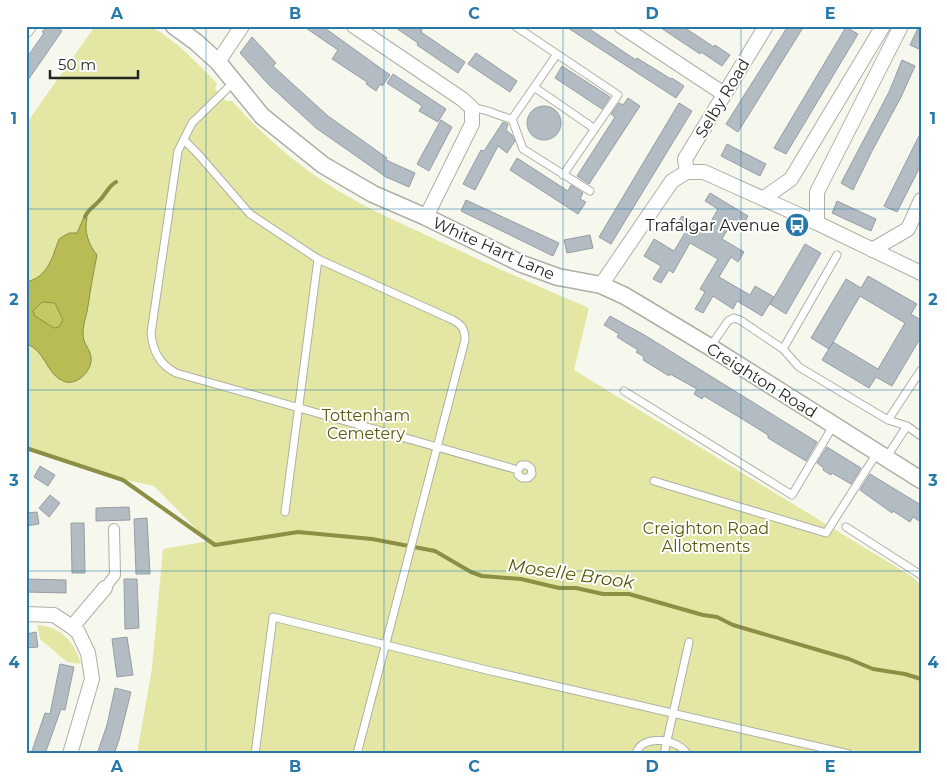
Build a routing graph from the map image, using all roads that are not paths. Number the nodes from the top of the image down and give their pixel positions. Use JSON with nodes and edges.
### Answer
{"nodes":[{"id":1,"x":29,"y":26,"type":"edge"},
{"id":2,"x":174,"y":26,"type":"edge"},
{"id":3,"x":242,"y":26,"type":"edge"},
{"id":4,"x":354,"y":26,"type":"edge"},
{"id":5,"x":515,"y":26,"type":"edge"},
{"id":6,"x":621,"y":26,"type":"edge"},
{"id":7,"x":766,"y":26,"type":"edge"},
{"id":8,"x":883,"y":26,"type":"edge"},
{"id":9,"x":901,"y":26,"type":"edge"},
{"id":10,"x":26,"y":30,"type":"edge"},
{"id":11,"x":557,"y":54,"type":"junction"},
{"id":12,"x":218,"y":62,"type":"junction"},
{"id":13,"x":861,"y":64,"type":"junction"},
{"id":14,"x":877,"y":73,"type":"junction"},
{"id":15,"x":234,"y":82,"type":"junction"},
{"id":16,"x":534,"y":87,"type":"junction"},
{"id":17,"x":724,"y":94,"type":"junction"},
{"id":18,"x":472,"y":108,"type":"junction"},
{"id":19,"x":512,"y":119,"type":"junction"},
{"id":20,"x":595,"y":129,"type":"junction"},
{"id":21,"x":184,"y":140,"type":"junction"},
{"id":22,"x":687,"y":172,"type":"junction"},
{"id":23,"x":563,"y":175,"type":"junction"},
{"id":24,"x":590,"y":191,"type":"dead end"},
{"id":25,"x":764,"y":198,"type":"junction"},
{"id":26,"x":921,"y":200,"type":"edge"},
{"id":27,"x":426,"y":217,"type":"junction"},
{"id":28,"x":817,"y":223,"type":"junction"},
{"id":29,"x":872,"y":250,"type":"junction"},
{"id":30,"x":837,"y":255,"type":"dead end"},
{"id":31,"x":318,"y":259,"type":"junction"},
{"id":32,"x":921,"y":273,"type":"edge"},
{"id":33,"x":601,"y":286,"type":"junction"},
{"id":34,"x":710,"y":347,"type":"junction"},
{"id":35,"x":783,"y":349,"type":"junction"},
{"id":36,"x":921,"y":370,"type":"edge"},
{"id":37,"x":624,"y":392,"type":"dead end"},
{"id":38,"x":298,"y":407,"type":"junction"},
{"id":39,"x":888,"y":420,"type":"junction"},
{"id":40,"x":834,"y":426,"type":"junction"},
{"id":41,"x":907,"y":426,"type":"junction"},
{"id":42,"x":921,"y":436,"type":"edge"},
{"id":43,"x":437,"y":446,"type":"junction"},
{"id":44,"x":882,"y":456,"type":"junction"},
{"id":45,"x":518,"y":470,"type":"dead end"},
{"id":46,"x":921,"y":480,"type":"edge"},
{"id":47,"x":654,"y":481,"type":"dead end"},
{"id":48,"x":285,"y":512,"type":"dead end"},
{"id":49,"x":846,"y":527,"type":"dead end"},
{"id":50,"x":114,"y":530,"type":"dead end"},
{"id":51,"x":921,"y":575,"type":"edge"},
{"id":52,"x":105,"y":588,"type":"joint"},
{"id":53,"x":26,"y":614,"type":"edge"},
{"id":54,"x":72,"y":627,"type":"junction"},
{"id":55,"x":689,"y":642,"type":"dead end"},
{"id":56,"x":384,"y":644,"type":"junction"},
{"id":57,"x":673,"y":713,"type":"junction"},
{"id":58,"x":666,"y":742,"type":"junction"},
{"id":59,"x":70,"y":754,"type":"edge"},
{"id":60,"x":255,"y":754,"type":"edge"},
{"id":61,"x":357,"y":754,"type":"edge"},
{"id":62,"x":636,"y":754,"type":"edge"},
{"id":63,"x":664,"y":754,"type":"edge"},
{"id":64,"x":687,"y":754,"type":"edge"},
{"id":65,"x":849,"y":754,"type":"edge"}],
"edges":[{"from":1,"to":10,"type":"street"},
{"from":2,"to":12,"type":"street","name":"White Hart Lane"},
{"from":3,"to":12,"type":"street"},
{"from":4,"to":18,"type":"street"},
{"from":5,"to":11,"type":"lane"},
{"from":6,"to":17,"type":"street"},
{"from":7,"to":17,"type":"street","name":"Selby Road"},
{"from":8,"to":13,"type":"street"},
{"from":9,"to":14,"type":"street"},
{"from":11,"to":16,"type":"lane"},
{"from":11,"to":20,"type":"lane"},
{"from":12,"to":15,"type":"street","name":"White Hart Lane"},
{"from":13,"to":14,"type":"street"},
{"from":13,"to":25,"type":"street"},
{"from":14,"to":28,"type":"street"},
{"from":15,"to":21,"type":"lane"},
{"from":15,"to":27,"type":"street","name":"White Hart Lane"},
{"from":16,"to":19,"type":"lane"},
{"from":16,"to":20,"type":"lane"},
{"from":17,"to":22,"type":"street","name":"Selby Road"},
{"from":18,"to":19,"type":"lane"},
{"from":18,"to":27,"type":"street"},
{"from":19,"to":23,"type":"lane"},
{"from":20,"to":23,"type":"lane"},
{"from":21,"to":31,"type":"lane"},
{"from":21,"to":38,"type":"lane"},
{"from":22,"to":25,"type":"street"},
{"from":22,"to":33,"type":"street"},
{"from":23,"to":24,"type":"lane"},
{"from":25,"to":28,"type":"street"},
{"from":26,"to":29,"type":"street"},
{"from":27,"to":33,"type":"street","name":"White Hart Lane"},
{"from":28,"to":29,"type":"street"},
{"from":29,"to":32,"type":"street"},
{"from":30,"to":35,"type":"lane"},
{"from":31,"to":38,"type":"lane"},
{"from":31,"to":43,"type":"lane"},
{"from":33,"to":34,"type":"street","name":"Creighton Road"},
{"from":34,"to":35,"type":"lane"},
{"from":34,"to":40,"type":"street","name":"Creighton Road"},
{"from":35,"to":39,"type":"lane"},
{"from":36,"to":39,"type":"lane"},
{"from":37,"to":40,"type":"lane"},
{"from":38,"to":43,"type":"lane"},
{"from":38,"to":48,"type":"lane"},
{"from":39,"to":41,"type":"lane"},
{"from":40,"to":44,"type":"street","name":"Creighton Road"},
{"from":41,"to":42,"type":"lane"},
{"from":41,"to":44,"type":"lane"},
{"from":43,"to":45,"type":"lane"},
{"from":43,"to":56,"type":"lane"},
{"from":44,"to":46,"type":"street","name":"Creighton Road"},
{"from":44,"to":47,"type":"lane"},
{"from":49,"to":51,"type":"lane"},
{"from":50,"to":52,"type":"street"},
{"from":52,"to":54,"type":"street"},
{"from":53,"to":54,"type":"street"},
{"from":54,"to":59,"type":"street"},
{"from":55,"to":57,"type":"lane"},
{"from":56,"to":57,"type":"lane"},
{"from":56,"to":60,"type":"lane"},
{"from":56,"to":61,"type":"lane"},
{"from":57,"to":58,"type":"lane"},
{"from":57,"to":65,"type":"lane"},
{"from":58,"to":62,"type":"lane"},
{"from":58,"to":63,"type":"lane"},
{"from":58,"to":64,"type":"lane"}]}
